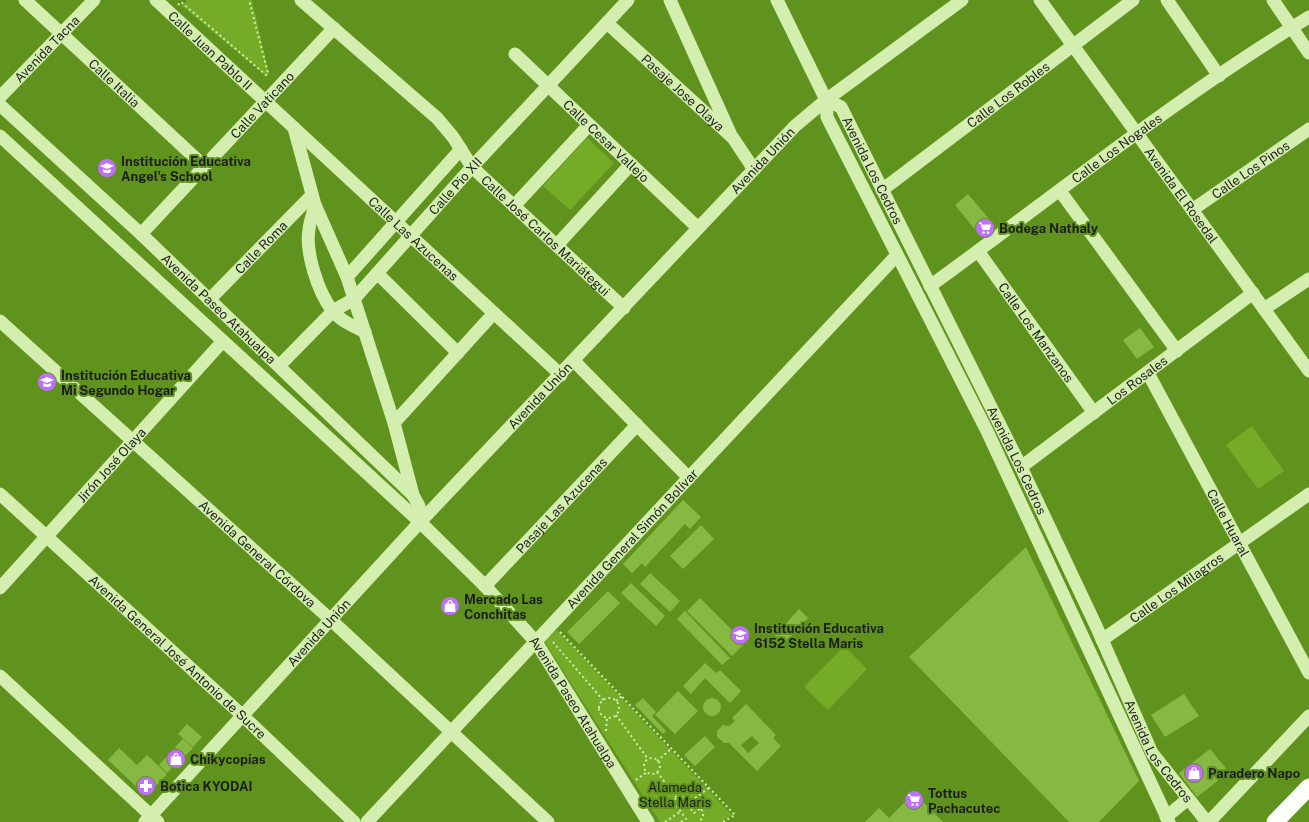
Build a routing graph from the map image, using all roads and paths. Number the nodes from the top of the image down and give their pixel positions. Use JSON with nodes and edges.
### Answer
{"nodes":[{"id":1,"x":25,"y":0,"type":"edge"},
{"id":2,"x":94,"y":0,"type":"edge"},
{"id":3,"x":156,"y":0,"type":"edge"},
{"id":4,"x":249,"y":0,"type":"edge"},
{"id":5,"x":301,"y":0,"type":"edge"},
{"id":6,"x":628,"y":0,"type":"edge"},
{"id":7,"x":670,"y":0,"type":"edge"},
{"id":8,"x":962,"y":0,"type":"edge"},
{"id":9,"x":1040,"y":0,"type":"edge"},
{"id":10,"x":1133,"y":0,"type":"edge"},
{"id":11,"x":1167,"y":0,"type":"edge"},
{"id":12,"x":1273,"y":0,"type":"edge"},
{"id":13,"x":781,"y":1,"type":"edge"},
{"id":14,"x":170,"y":13,"type":"junction"},
{"id":15,"x":1309,"y":17,"type":"edge"},
{"id":16,"x":607,"y":23,"type":"junction"},
{"id":17,"x":334,"y":28,"type":"junction"},
{"id":18,"x":1292,"y":28,"type":"junction"},
{"id":19,"x":62,"y":34,"type":"junction"},
{"id":20,"x":1074,"y":46,"type":"junction"},
{"id":21,"x":1309,"y":53,"type":"edge"},
{"id":22,"x":515,"y":54,"type":"dead end"},
{"id":23,"x":1219,"y":76,"type":"junction"},
{"id":24,"x":548,"y":86,"type":"junction"},
{"id":25,"x":0,"y":98,"type":"edge"},
{"id":26,"x":826,"y":100,"type":"junction"},
{"id":27,"x":265,"y":101,"type":"junction"},
{"id":28,"x":0,"y":105,"type":"edge"},
{"id":29,"x":589,"y":125,"type":"junction"},
{"id":30,"x":294,"y":128,"type":"junction"},
{"id":31,"x":1309,"y":129,"type":"edge"},
{"id":32,"x":1137,"y":133,"type":"junction"},
{"id":33,"x":0,"y":136,"type":"edge"},
{"id":34,"x":733,"y":138,"type":"junction"},
{"id":35,"x":461,"y":149,"type":"junction"},
{"id":36,"x":631,"y":164,"type":"junction"},
{"id":37,"x":204,"y":166,"type":"junction"},
{"id":38,"x":472,"y":167,"type":"junction"},
{"id":39,"x":753,"y":168,"type":"junction"},
{"id":40,"x":882,"y":190,"type":"junction"},
{"id":41,"x":1060,"y":191,"type":"junction"},
{"id":42,"x":313,"y":200,"type":"junction"},
{"id":43,"x":514,"y":206,"type":"junction"},
{"id":44,"x":1192,"y":210,"type":"junction"},
{"id":45,"x":396,"y":222,"type":"junction"},
{"id":46,"x":698,"y":227,"type":"junction"},
{"id":47,"x":141,"y":234,"type":"junction"},
{"id":48,"x":410,"y":236,"type":"junction"},
{"id":49,"x":557,"y":246,"type":"junction"},
{"id":50,"x":978,"y":251,"type":"junction"},
{"id":51,"x":898,"y":255,"type":"junction"},
{"id":52,"x":377,"y":273,"type":"junction"},
{"id":53,"x":347,"y":277,"type":"junction"},
{"id":54,"x":1309,"y":279,"type":"edge"},
{"id":55,"x":930,"y":286,"type":"junction"},
{"id":56,"x":1253,"y":294,"type":"junction"},
{"id":57,"x":354,"y":299,"type":"junction"},
{"id":58,"x":210,"y":300,"type":"junction"},
{"id":59,"x":624,"y":308,"type":"junction"},
{"id":60,"x":1264,"y":310,"type":"junction"},
{"id":61,"x":333,"y":311,"type":"junction"},
{"id":62,"x":494,"y":313,"type":"junction"},
{"id":63,"x":0,"y":321,"type":"edge"},
{"id":64,"x":365,"y":332,"type":"junction"},
{"id":65,"x":223,"y":341,"type":"junction"},
{"id":66,"x":1176,"y":351,"type":"junction"},
{"id":67,"x":458,"y":353,"type":"junction"},
{"id":68,"x":574,"y":361,"type":"junction"},
{"id":69,"x":279,"y":366,"type":"junction"},
{"id":70,"x":1309,"y":371,"type":"edge"},
{"id":71,"x":1148,"y":373,"type":"junction"},
{"id":72,"x":561,"y":375,"type":"junction"},
{"id":73,"x":1094,"y":412,"type":"junction"},
{"id":74,"x":394,"y":423,"type":"junction"},
{"id":75,"x":637,"y":425,"type":"junction"},
{"id":76,"x":132,"y":440,"type":"junction"},
{"id":77,"x":1021,"y":467,"type":"junction"},
{"id":78,"x":689,"y":478,"type":"junction"},
{"id":79,"x":0,"y":494,"type":"edge"},
{"id":80,"x":1309,"y":494,"type":"edge"},
{"id":81,"x":413,"y":495,"type":"junction"},
{"id":82,"x":420,"y":522,"type":"junction"},
{"id":83,"x":46,"y":536,"type":"junction"},
{"id":84,"x":1238,"y":544,"type":"junction"},
{"id":85,"x":485,"y":586,"type":"junction"},
{"id":86,"x":0,"y":588,"type":"edge"},
{"id":87,"x":331,"y":620,"type":"junction"},
{"id":88,"x":557,"y":629,"type":"dead end"},
{"id":89,"x":542,"y":639,"type":"junction"},
{"id":90,"x":1102,"y":640,"type":"junction"},
{"id":91,"x":1309,"y":673,"type":"edge"},
{"id":92,"x":0,"y":676,"type":"edge"},
{"id":93,"x":622,"y":696,"type":"junction"},
{"id":94,"x":603,"y":700,"type":"junction"},
{"id":95,"x":616,"y":701,"type":"junction"},
{"id":96,"x":616,"y":715,"type":"junction"},
{"id":97,"x":243,"y":716,"type":"junction"},
{"id":98,"x":1309,"y":716,"type":"edge"},
{"id":99,"x":607,"y":718,"type":"junction"},
{"id":100,"x":450,"y":732,"type":"junction"},
{"id":101,"x":606,"y":732,"type":"dead end"},
{"id":102,"x":672,"y":748,"type":"junction"},
{"id":103,"x":648,"y":759,"type":"junction"},
{"id":104,"x":658,"y":761,"type":"junction"},
{"id":105,"x":657,"y":771,"type":"junction"},
{"id":106,"x":647,"y":772,"type":"junction"},
{"id":107,"x":633,"y":782,"type":"dead end"},
{"id":108,"x":710,"y":787,"type":"junction"},
{"id":109,"x":1309,"y":788,"type":"edge"},
{"id":110,"x":677,"y":798,"type":"junction"},
{"id":111,"x":1188,"y":799,"type":"junction"},
{"id":112,"x":687,"y":804,"type":"junction"},
{"id":113,"x":680,"y":812,"type":"junction"},
{"id":114,"x":1168,"y":819,"type":"edge"},
{"id":115,"x":152,"y":820,"type":"edge"},
{"id":116,"x":354,"y":822,"type":"edge"},
{"id":117,"x":367,"y":822,"type":"edge"},
{"id":118,"x":548,"y":822,"type":"edge"},
{"id":119,"x":648,"y":822,"type":"edge"},
{"id":120,"x":665,"y":822,"type":"edge"},
{"id":121,"x":681,"y":822,"type":"edge"},
{"id":122,"x":700,"y":822,"type":"edge"},
{"id":123,"x":723,"y":822,"type":"edge"},
{"id":124,"x":1208,"y":822,"type":"edge"},
{"id":125,"x":1275,"y":822,"type":"edge"}],
"edges":[{"from":1,"to":19,"type":"street","name":"Calle Italia"},
{"from":2,"to":19,"type":"street","name":"Avenida Tacna"},
{"from":3,"to":14,"type":"street","name":"Calle Juan Pablo II"},
{"from":4,"to":14,"type":"path"},
{"from":5,"to":17,"type":"street","name":"Calle José Carlos Mariátegui"},
{"from":6,"to":16,"type":"street","name":"Calle Pio XII"},
{"from":7,"to":34,"type":"street"},
{"from":8,"to":26,"type":"street","name":"Avenida Unión"},
{"from":9,"to":20,"type":"street","name":"Avenida El Rosedal"},
{"from":10,"to":20,"type":"street","name":"Calle Los Robles"},
{"from":11,"to":23,"type":"street"},
{"from":12,"to":18,"type":"street"},
{"from":13,"to":26,"type":"street","name":"Avenida Los Cedros"},
{"from":14,"to":27,"type":"street","name":"Calle Juan Pablo II"},
{"from":15,"to":18,"type":"street","name":"Calle Los Nogales"},
{"from":16,"to":24,"type":"street","name":"Calle Pio XII"},
{"from":16,"to":34,"type":"street","name":"Pasaje Jose Olaya"},
{"from":17,"to":27,"type":"street","name":"Calle Vaticano"},
{"from":17,"to":35,"type":"street","name":"Calle José Carlos Mariátegui"},
{"from":18,"to":21,"type":"street"},
{"from":18,"to":23,"type":"street","name":"Calle Los Nogales"},
{"from":19,"to":25,"type":"street","name":"Avenida Tacna"},
{"from":19,"to":37,"type":"street","name":"Calle Italia"},
{"from":20,"to":32,"type":"street","name":"Avenida El Rosedal"},
{"from":20,"to":40,"type":"street","name":"Calle Los Robles"},
{"from":22,"to":24,"type":"street","name":"Calle Cesar Vallejo"},
{"from":23,"to":32,"type":"street","name":"Calle Los Nogales"},
{"from":24,"to":29,"type":"street","name":"Calle Cesar Vallejo"},
{"from":24,"to":38,"type":"street","name":"Calle Pio XII"},
{"from":26,"to":39,"type":"street","name":"Avenida Unión"},
{"from":26,"to":40,"type":"street","name":"Avenida Los Cedros"},
{"from":26,"to":51,"type":"street","name":"Avenida Los Cedros"},
{"from":27,"to":30,"type":"street","name":"Calle Las Azucenas"},
{"from":27,"to":37,"type":"street","name":"Calle Vaticano"},
{"from":28,"to":47,"type":"street","name":"Avenida Paseo Atahualpa"},
{"from":29,"to":36,"type":"street","name":"Calle Cesar Vallejo"},
{"from":29,"to":43,"type":"street"},
{"from":30,"to":42,"type":"street"},
{"from":30,"to":45,"type":"street","name":"Calle Las Azucenas"},
{"from":31,"to":44,"type":"street","name":"Calle Los Pinos"},
{"from":32,"to":41,"type":"street","name":"Calle Los Nogales"},
{"from":32,"to":44,"type":"street","name":"Avenida El Rosedal"},
{"from":33,"to":65,"type":"street","name":"Avenida Paseo Atahualpa"},
{"from":34,"to":39,"type":"street","name":"Pasaje Jose Olaya"},
{"from":35,"to":38,"type":"street","name":"Calle José Carlos Mariátegui"},
{"from":35,"to":45,"type":"street","name":"Calle Pio XII"},
{"from":36,"to":46,"type":"street","name":"Calle Cesar Vallejo"},
{"from":36,"to":49,"type":"street"},
{"from":37,"to":47,"type":"street","name":"Calle Vaticano"},
{"from":38,"to":43,"type":"street","name":"Calle José Carlos Mariátegui"},
{"from":38,"to":48,"type":"street","name":"Calle Pio XII"},
{"from":39,"to":46,"type":"street","name":"Avenida Unión"},
{"from":40,"to":55,"type":"street","name":"Avenida Los Cedros"},
{"from":41,"to":50,"type":"street","name":"Calle Los Nogales"},
{"from":41,"to":66,"type":"street"},
{"from":42,"to":53,"type":"street"},
{"from":42,"to":58,"type":"street","name":"Calle Roma"},
{"from":42,"to":61,"type":"street"},
{"from":43,"to":49,"type":"street","name":"Calle José Carlos Mariátegui"},
{"from":44,"to":56,"type":"street","name":"Avenida El Rosedal"},
{"from":45,"to":48,"type":"street","name":"Calle Las Azucenas"},
{"from":45,"to":53,"type":"street","name":"Calle Pio XII"},
{"from":46,"to":59,"type":"street","name":"Avenida Unión"},
{"from":47,"to":58,"type":"street","name":"Avenida Paseo Atahualpa"},
{"from":48,"to":52,"type":"street","name":"Calle Pio XII"},
{"from":48,"to":62,"type":"street","name":"Calle Las Azucenas"},
{"from":49,"to":59,"type":"street","name":"Calle José Carlos Mariátegui"},
{"from":50,"to":55,"type":"street","name":"Calle Los Nogales"},
{"from":50,"to":73,"type":"street","name":"Calle Los Manzanos"},
{"from":51,"to":78,"type":"street","name":"Avenida General Simón Bolívar"},
{"from":51,"to":114,"type":"street","name":"Avenida Los Cedros"},
{"from":52,"to":57,"type":"street","name":"Calle Pio XII"},
{"from":52,"to":67,"type":"street"},
{"from":53,"to":57,"type":"street"},
{"from":54,"to":60,"type":"street"},
{"from":55,"to":77,"type":"street","name":"Avenida Los Cedros"},
{"from":56,"to":60,"type":"street","name":"Avenida El Rosedal"},
{"from":56,"to":66,"type":"street","name":"Los Rosales"},
{"from":57,"to":61,"type":"street","name":"Calle Pio XII"},
{"from":57,"to":64,"type":"street"},
{"from":58,"to":69,"type":"street","name":"Avenida Paseo Atahualpa"},
{"from":59,"to":68,"type":"street","name":"Avenida Unión"},
{"from":60,"to":70,"type":"street","name":"Avenida El Rosedal"},
{"from":61,"to":64,"type":"street"},
{"from":61,"to":69,"type":"street","name":"Calle Pio XII"},
{"from":62,"to":67,"type":"street"},
{"from":62,"to":72,"type":"street","name":"Calle Las Azucenas"},
{"from":63,"to":76,"type":"street","name":"Avenida General Córdova"},
{"from":64,"to":74,"type":"street"},
{"from":65,"to":76,"type":"street","name":"Jirón José Olaya"},
{"from":65,"to":82,"type":"street","name":"Avenida Paseo Atahualpa"},
{"from":66,"to":71,"type":"street","name":"Los Rosales"},
{"from":67,"to":74,"type":"street"},
{"from":68,"to":72,"type":"street","name":"Avenida Unión"},
{"from":68,"to":75,"type":"street"},
{"from":69,"to":81,"type":"street","name":"Avenida Paseo Atahualpa"},
{"from":71,"to":73,"type":"street","name":"Los Rosales"},
{"from":71,"to":84,"type":"street","name":"Calle Huaral"},
{"from":72,"to":82,"type":"street","name":"Avenida Unión"},
{"from":73,"to":77,"type":"street","name":"Los Rosales"},
{"from":74,"to":81,"type":"street"},
{"from":75,"to":78,"type":"street"},
{"from":75,"to":85,"type":"street","name":"Pasaje Las Azucenas"},
{"from":76,"to":83,"type":"street","name":"Jirón José Olaya"},
{"from":76,"to":87,"type":"street","name":"Avenida General Córdova"},
{"from":77,"to":90,"type":"street","name":"Avenida Los Cedros"},
{"from":78,"to":89,"type":"street","name":"Avenida General Simón Bolívar"},
{"from":79,"to":83,"type":"street","name":"Avenida General José Antonio de Sucre"},
{"from":80,"to":84,"type":"street","name":"Calle Los Milagros"},
{"from":81,"to":82,"type":"street","name":"Avenida Paseo Atahualpa"},
{"from":82,"to":85,"type":"street","name":"Avenida Paseo Atahualpa"},
{"from":82,"to":87,"type":"street","name":"Avenida Unión"},
{"from":83,"to":86,"type":"street","name":"Jirón José Olaya"},
{"from":83,"to":97,"type":"street","name":"Avenida General José Antonio de Sucre"},
{"from":84,"to":90,"type":"street","name":"Calle Los Milagros"},
{"from":84,"to":91,"type":"street","name":"Calle Huaral"},
{"from":85,"to":89,"type":"street","name":"Avenida Paseo Atahualpa"},
{"from":87,"to":97,"type":"street","name":"Avenida Unión"},
{"from":87,"to":100,"type":"street","name":"Avenida General Córdova"},
{"from":88,"to":93,"type":"path"},
{"from":89,"to":94,"type":"path"},
{"from":89,"to":100,"type":"street","name":"Avenida General Simón Bolívar"},
{"from":89,"to":119,"type":"street","name":"Avenida Paseo Atahualpa"},
{"from":90,"to":111,"type":"street","name":"Avenida Los Cedros"},
{"from":92,"to":115,"type":"street"},
{"from":93,"to":95,"type":"path"},
{"from":93,"to":102,"type":"path"},
{"from":94,"to":95,"type":"path"},
{"from":94,"to":99,"type":"path"},
{"from":95,"to":96,"type":"path"},
{"from":96,"to":99,"type":"path"},
{"from":96,"to":103,"type":"path"},
{"from":97,"to":115,"type":"street","name":"Avenida Unión"},
{"from":97,"to":116,"type":"street","name":"Avenida General José Antonio de Sucre"},
{"from":98,"to":124,"type":"street"},
{"from":99,"to":101,"type":"path"},
{"from":100,"to":117,"type":"street","name":"Avenida General Simón Bolívar"},
{"from":100,"to":118,"type":"street","name":"Avenida General Córdova"},
{"from":102,"to":104,"type":"path"},
{"from":102,"to":108,"type":"path"},
{"from":103,"to":104,"type":"path"},
{"from":103,"to":106,"type":"path"},
{"from":104,"to":105,"type":"path"},
{"from":105,"to":106,"type":"path"},
{"from":105,"to":110,"type":"path"},
{"from":106,"to":107,"type":"path"},
{"from":108,"to":112,"type":"path"},
{"from":108,"to":123,"type":"path"},
{"from":109,"to":125,"type":"main road"},
{"from":110,"to":112,"type":"path"},
{"from":110,"to":113,"type":"path"},
{"from":111,"to":114,"type":"street"},
{"from":111,"to":124,"type":"street","name":"Avenida Los Cedros"},
{"from":112,"to":122,"type":"path"},
{"from":113,"to":120,"type":"path"},
{"from":113,"to":121,"type":"path"}]}
